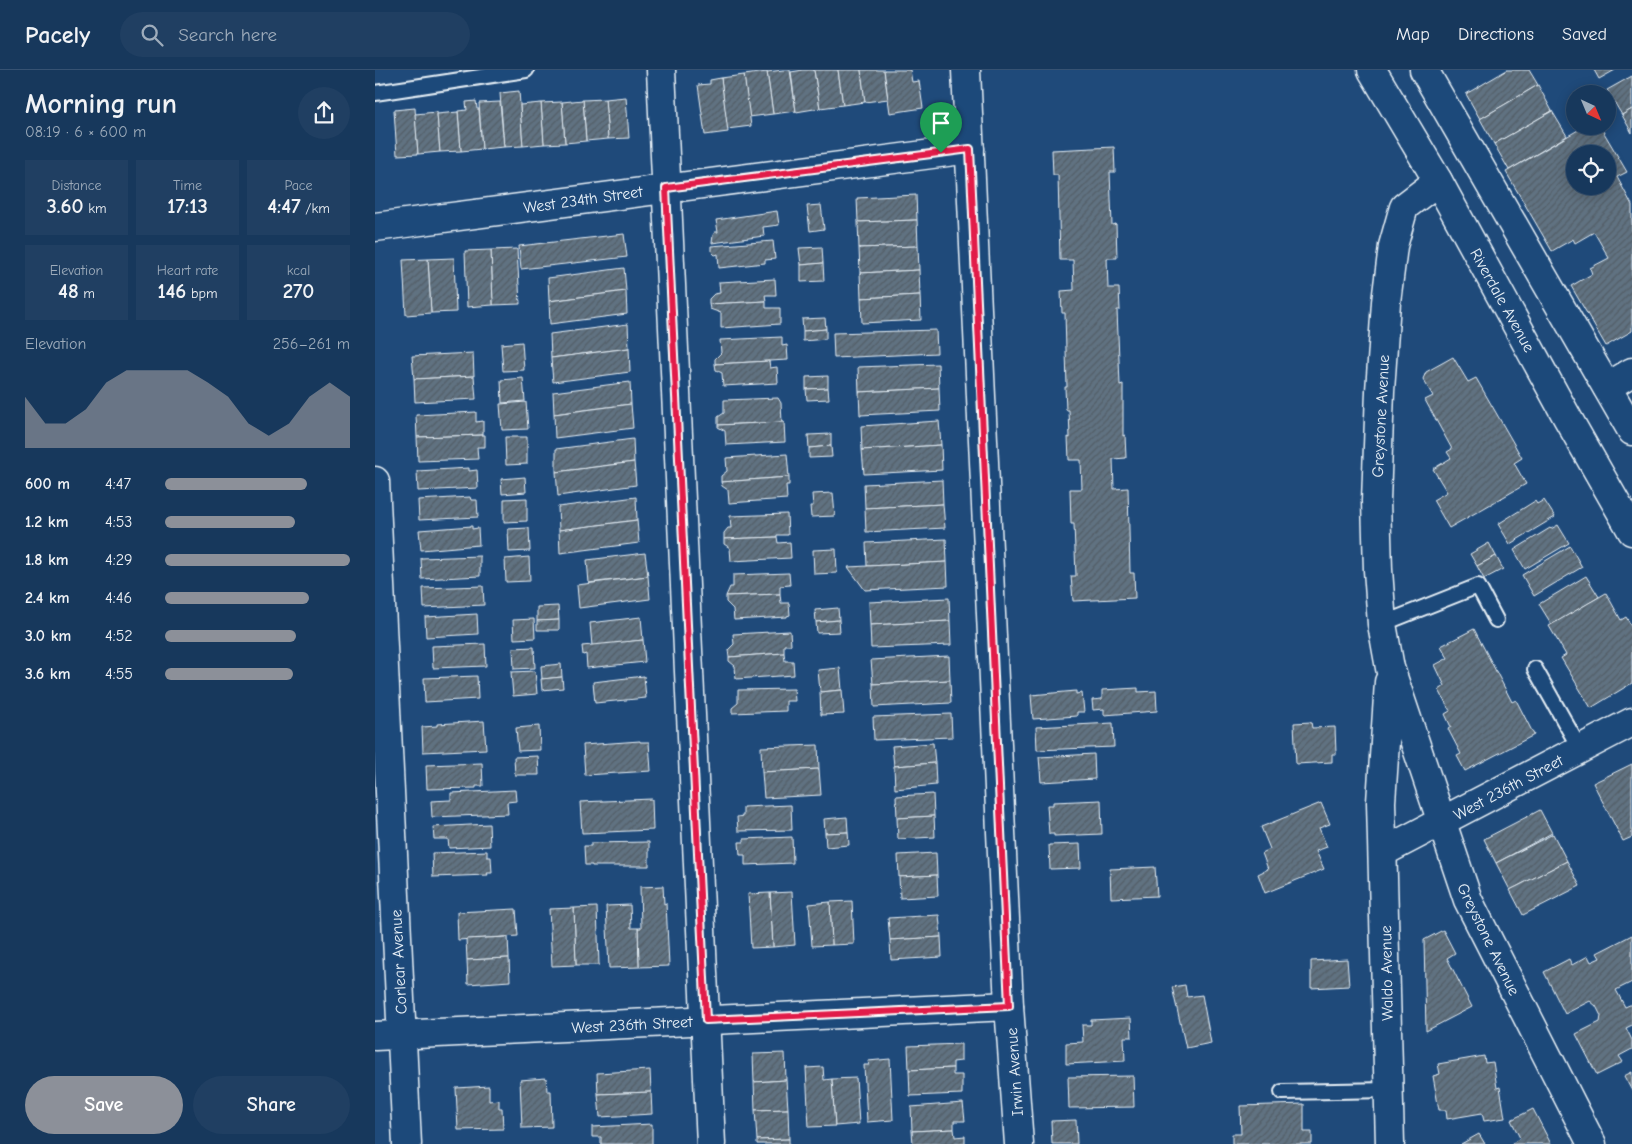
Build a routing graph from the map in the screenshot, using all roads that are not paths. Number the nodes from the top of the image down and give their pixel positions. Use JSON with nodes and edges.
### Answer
{"nodes":[{"id":1,"x":526,"y":70,"type":"edge"},
{"id":2,"x":661,"y":70,"type":"edge"},
{"id":3,"x":966,"y":70,"type":"edge"},
{"id":4,"x":1372,"y":70,"type":"edge"},
{"id":5,"x":1424,"y":70,"type":"edge"},
{"id":6,"x":375,"y":93,"type":"edge"},
{"id":7,"x":970,"y":149,"type":"junction"},
{"id":8,"x":1438,"y":181,"type":"junction"},
{"id":9,"x":666,"y":188,"type":"junction"},
{"id":10,"x":375,"y":227,"type":"edge"},
{"id":11,"x":1632,"y":372,"type":"edge"},
{"id":12,"x":1607,"y":387,"type":"junction"},
{"id":13,"x":1632,"y":431,"type":"edge"},
{"id":14,"x":375,"y":481,"type":"edge"},
{"id":15,"x":1632,"y":531,"type":"edge"},
{"id":16,"x":377,"y":571,"type":"edge"},
{"id":17,"x":1496,"y":620,"type":"dead end"},
{"id":18,"x":1382,"y":624,"type":"junction"},
{"id":19,"x":1390,"y":668,"type":"junction"},
{"id":20,"x":1535,"y":668,"type":"dead end"},
{"id":21,"x":1632,"y":722,"type":"edge"},
{"id":22,"x":1580,"y":750,"type":"junction"},
{"id":23,"x":1381,"y":802,"type":"joint"},
{"id":24,"x":1441,"y":822,"type":"junction"},
{"id":25,"x":1383,"y":852,"type":"junction"},
{"id":26,"x":1009,"y":1006,"type":"junction"},
{"id":27,"x":706,"y":1020,"type":"junction"},
{"id":28,"x":388,"y":1036,"type":"edge"},
{"id":29,"x":1389,"y":1090,"type":"junction"},
{"id":30,"x":1282,"y":1092,"type":"dead end"},
{"id":31,"x":407,"y":1144,"type":"edge"},
{"id":32,"x":711,"y":1144,"type":"edge"},
{"id":33,"x":1019,"y":1144,"type":"edge"},
{"id":34,"x":1391,"y":1144,"type":"edge"},
{"id":35,"x":1592,"y":1144,"type":"edge"}],
"edges":[{"from":1,"to":6,"type":"lane"},
{"from":2,"to":9,"type":"street"},
{"from":3,"to":7,"type":"street","name":"Irwin Avenue"},
{"from":4,"to":8,"type":"street","name":"Riverdale Avenue"},
{"from":5,"to":12,"type":"street"},
{"from":7,"to":9,"type":"street","name":"West 234th Street"},
{"from":7,"to":26,"type":"street","name":"Irwin Avenue"},
{"from":8,"to":15,"type":"street","name":"Riverdale Avenue"},
{"from":8,"to":18,"type":"street","name":"Greystone Avenue"},
{"from":9,"to":10,"type":"street","name":"West 234th Street"},
{"from":9,"to":27,"type":"street"},
{"from":11,"to":12,"type":"street"},
{"from":12,"to":13,"type":"street"},
{"from":14,"to":16,"type":"street","name":"Corlear Avenue"},
{"from":16,"to":28,"type":"street","name":"Corlear Avenue"},
{"from":17,"to":18,"type":"lane"},
{"from":18,"to":19,"type":"street","name":"Greystone Avenue"},
{"from":19,"to":23,"type":"street","name":"Greystone Avenue"},
{"from":19,"to":24,"type":"street","name":"Greystone Avenue"},
{"from":20,"to":22,"type":"lane"},
{"from":21,"to":22,"type":"street","name":"West 236th Street"},
{"from":22,"to":24,"type":"street","name":"West 236th Street"},
{"from":23,"to":25,"type":"street","name":"Waldo Avenue"},
{"from":24,"to":25,"type":"street","name":"West 236th Street"},
{"from":24,"to":35,"type":"street","name":"Greystone Avenue"},
{"from":25,"to":29,"type":"street","name":"Waldo Avenue"},
{"from":26,"to":27,"type":"street","name":"West 236th Street"},
{"from":26,"to":33,"type":"street","name":"Irwin Avenue"},
{"from":27,"to":28,"type":"street","name":"West 236th Street"},
{"from":27,"to":32,"type":"street"},
{"from":28,"to":31,"type":"street","name":"Corlear Avenue"},
{"from":29,"to":30,"type":"lane"},
{"from":29,"to":34,"type":"street","name":"Waldo Avenue"}]}
